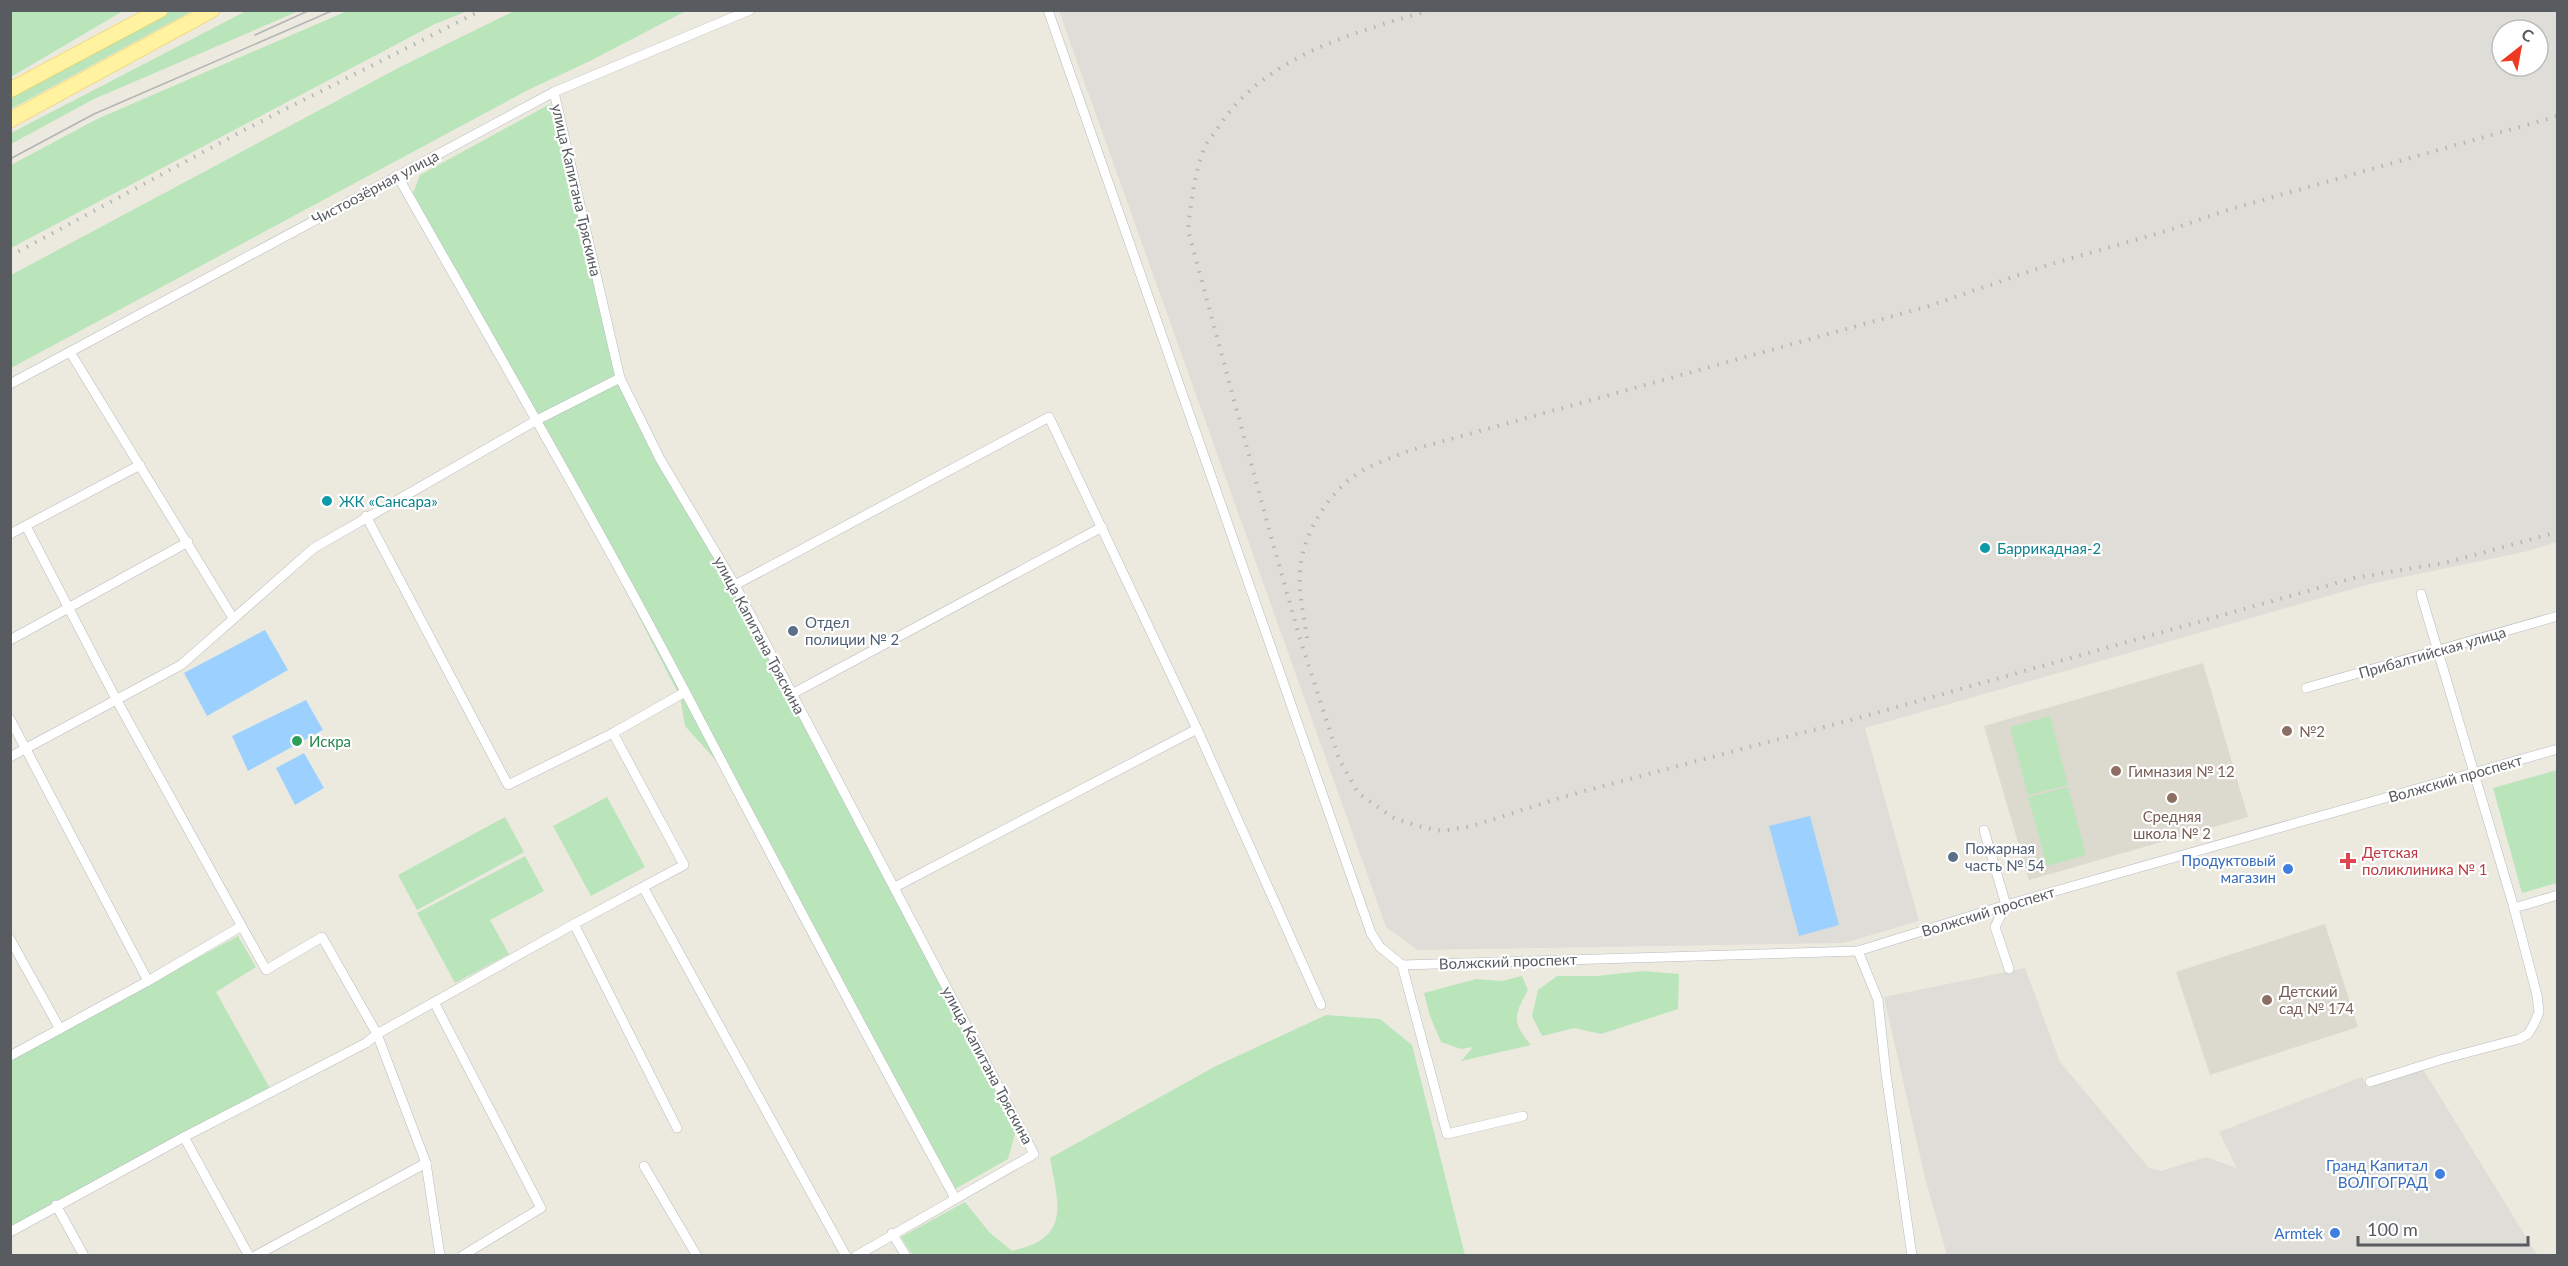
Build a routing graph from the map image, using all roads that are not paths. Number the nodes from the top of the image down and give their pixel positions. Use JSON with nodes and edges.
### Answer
{"nodes":[{"id":1,"x":160,"y":10,"type":"edge"},
{"id":2,"x":212,"y":10,"type":"edge"},
{"id":3,"x":750,"y":10,"type":"edge"},
{"id":4,"x":1048,"y":10,"type":"edge"},
{"id":5,"x":10,"y":90,"type":"edge"},
{"id":6,"x":554,"y":92,"type":"junction"},
{"id":7,"x":10,"y":120,"type":"edge"},
{"id":8,"x":397,"y":175,"type":"junction"},
{"id":9,"x":70,"y":352,"type":"junction"},
{"id":10,"x":620,"y":378,"type":"junction"},
{"id":11,"x":10,"y":384,"type":"edge"},
{"id":12,"x":537,"y":420,"type":"junction"},
{"id":13,"x":140,"y":465,"type":"junction"},
{"id":14,"x":366,"y":516,"type":"junction"},
{"id":15,"x":26,"y":526,"type":"junction"},
{"id":16,"x":1102,"y":527,"type":"junction"},
{"id":17,"x":10,"y":534,"type":"edge"},
{"id":18,"x":188,"y":542,"type":"junction"},
{"id":19,"x":735,"y":585,"type":"junction"},
{"id":20,"x":2421,"y":594,"type":"dead end"},
{"id":21,"x":69,"y":608,"type":"junction"},
{"id":22,"x":2558,"y":616,"type":"edge"},
{"id":23,"x":233,"y":618,"type":"junction"},
{"id":24,"x":10,"y":640,"type":"edge"},
{"id":25,"x":2439,"y":650,"type":"junction"},
{"id":26,"x":2306,"y":688,"type":"dead end"},
{"id":27,"x":685,"y":692,"type":"junction"},
{"id":28,"x":792,"y":694,"type":"junction"},
{"id":29,"x":116,"y":699,"type":"junction"},
{"id":30,"x":10,"y":719,"type":"edge"},
{"id":31,"x":1197,"y":729,"type":"junction"},
{"id":32,"x":613,"y":733,"type":"junction"},
{"id":33,"x":26,"y":749,"type":"junction"},
{"id":34,"x":2558,"y":749,"type":"edge"},
{"id":35,"x":10,"y":757,"type":"edge"},
{"id":36,"x":2473,"y":774,"type":"junction"},
{"id":37,"x":1984,"y":830,"type":"dead end"},
{"id":38,"x":643,"y":887,"type":"junction"},
{"id":39,"x":895,"y":887,"type":"junction"},
{"id":40,"x":2558,"y":895,"type":"edge"},
{"id":41,"x":2006,"y":904,"type":"junction"},
{"id":42,"x":2514,"y":908,"type":"junction"},
{"id":43,"x":574,"y":924,"type":"junction"},
{"id":44,"x":240,"y":927,"type":"junction"},
{"id":45,"x":10,"y":939,"type":"edge"},
{"id":46,"x":1858,"y":951,"type":"junction"},
{"id":47,"x":1402,"y":965,"type":"junction"},
{"id":48,"x":2009,"y":969,"type":"dead end"},
{"id":49,"x":148,"y":981,"type":"junction"},
{"id":50,"x":434,"y":1002,"type":"junction"},
{"id":51,"x":1321,"y":1005,"type":"dead end"},
{"id":52,"x":60,"y":1029,"type":"junction"},
{"id":53,"x":377,"y":1034,"type":"junction"},
{"id":54,"x":10,"y":1056,"type":"edge"},
{"id":55,"x":2370,"y":1082,"type":"dead end"},
{"id":56,"x":1523,"y":1116,"type":"dead end"},
{"id":57,"x":677,"y":1128,"type":"dead end"},
{"id":58,"x":184,"y":1137,"type":"junction"},
{"id":59,"x":426,"y":1163,"type":"junction"},
{"id":60,"x":644,"y":1166,"type":"dead end"},
{"id":61,"x":955,"y":1198,"type":"junction"},
{"id":62,"x":56,"y":1205,"type":"junction"},
{"id":63,"x":10,"y":1232,"type":"edge"},
{"id":64,"x":892,"y":1233,"type":"junction"},
{"id":65,"x":84,"y":1256,"type":"edge"},
{"id":66,"x":249,"y":1256,"type":"edge"},
{"id":67,"x":255,"y":1256,"type":"edge"},
{"id":68,"x":440,"y":1256,"type":"edge"},
{"id":69,"x":462,"y":1256,"type":"edge"},
{"id":70,"x":697,"y":1256,"type":"edge"},
{"id":71,"x":846,"y":1256,"type":"edge"},
{"id":72,"x":856,"y":1256,"type":"edge"},
{"id":73,"x":906,"y":1256,"type":"edge"},
{"id":74,"x":1912,"y":1256,"type":"edge"}],
"edges":[{"from":1,"to":5,"type":"main road"},
{"from":2,"to":7,"type":"main road"},
{"from":3,"to":6,"type":"street","name":"Чистоозёрная улица"},
{"from":4,"to":47,"type":"street"},
{"from":6,"to":8,"type":"street","name":"Чистоозёрная улица"},
{"from":6,"to":10,"type":"street","name":"улица Капитана Тряскина"},
{"from":8,"to":9,"type":"street","name":"Чистоозёрная улица"},
{"from":8,"to":12,"type":"street"},
{"from":9,"to":11,"type":"street","name":"Чистоозёрная улица"},
{"from":9,"to":13,"type":"street"},
{"from":10,"to":12,"type":"street"},
{"from":10,"to":19,"type":"street","name":"улица Капитана Тряскина"},
{"from":12,"to":14,"type":"street"},
{"from":12,"to":27,"type":"street"},
{"from":13,"to":15,"type":"street"},
{"from":13,"to":18,"type":"street"},
{"from":14,"to":23,"type":"street"},
{"from":14,"to":32,"type":"street"},
{"from":15,"to":17,"type":"street"},
{"from":15,"to":21,"type":"street"},
{"from":16,"to":19,"type":"street"},
{"from":16,"to":28,"type":"street"},
{"from":16,"to":31,"type":"street"},
{"from":18,"to":21,"type":"street"},
{"from":18,"to":23,"type":"street"},
{"from":19,"to":28,"type":"street","name":"улица Капитана Тряскина"},
{"from":20,"to":25,"type":"street"},
{"from":21,"to":24,"type":"street"},
{"from":21,"to":29,"type":"street"},
{"from":22,"to":25,"type":"street","name":"Прибалтийская улица"},
{"from":23,"to":29,"type":"street"},
{"from":25,"to":26,"type":"street","name":"Прибалтийская улица"},
{"from":25,"to":36,"type":"street"},
{"from":27,"to":32,"type":"street"},
{"from":27,"to":61,"type":"street"},
{"from":28,"to":39,"type":"street","name":"улица Капитана Тряскина"},
{"from":29,"to":33,"type":"street"},
{"from":29,"to":44,"type":"street"},
{"from":30,"to":33,"type":"street"},
{"from":31,"to":39,"type":"street"},
{"from":31,"to":51,"type":"street"},
{"from":32,"to":38,"type":"street"},
{"from":33,"to":35,"type":"street"},
{"from":33,"to":49,"type":"street"},
{"from":34,"to":36,"type":"street","name":"Волжский проспект"},
{"from":36,"to":41,"type":"street","name":"Волжский проспект"},
{"from":36,"to":42,"type":"street"},
{"from":37,"to":41,"type":"street"},
{"from":38,"to":43,"type":"street"},
{"from":38,"to":71,"type":"street"},
{"from":39,"to":61,"type":"street","name":"улица Капитана Тряскина"},
{"from":40,"to":42,"type":"street"},
{"from":41,"to":46,"type":"street","name":"Волжский проспект"},
{"from":41,"to":48,"type":"street"},
{"from":42,"to":55,"type":"street"},
{"from":43,"to":50,"type":"street"},
{"from":43,"to":57,"type":"street"},
{"from":44,"to":49,"type":"street"},
{"from":44,"to":53,"type":"street"},
{"from":45,"to":52,"type":"street"},
{"from":46,"to":47,"type":"street","name":"Волжский проспект"},
{"from":46,"to":74,"type":"street"},
{"from":47,"to":56,"type":"street"},
{"from":49,"to":52,"type":"street"},
{"from":50,"to":53,"type":"street"},
{"from":50,"to":69,"type":"street"},
{"from":52,"to":54,"type":"street"},
{"from":53,"to":58,"type":"street"},
{"from":53,"to":59,"type":"street"},
{"from":58,"to":62,"type":"street"},
{"from":58,"to":66,"type":"street"},
{"from":59,"to":67,"type":"street"},
{"from":59,"to":68,"type":"street"},
{"from":60,"to":70,"type":"street"},
{"from":61,"to":64,"type":"street"},
{"from":62,"to":63,"type":"street"},
{"from":62,"to":65,"type":"street"},
{"from":64,"to":72,"type":"street"},
{"from":64,"to":73,"type":"street"}]}
